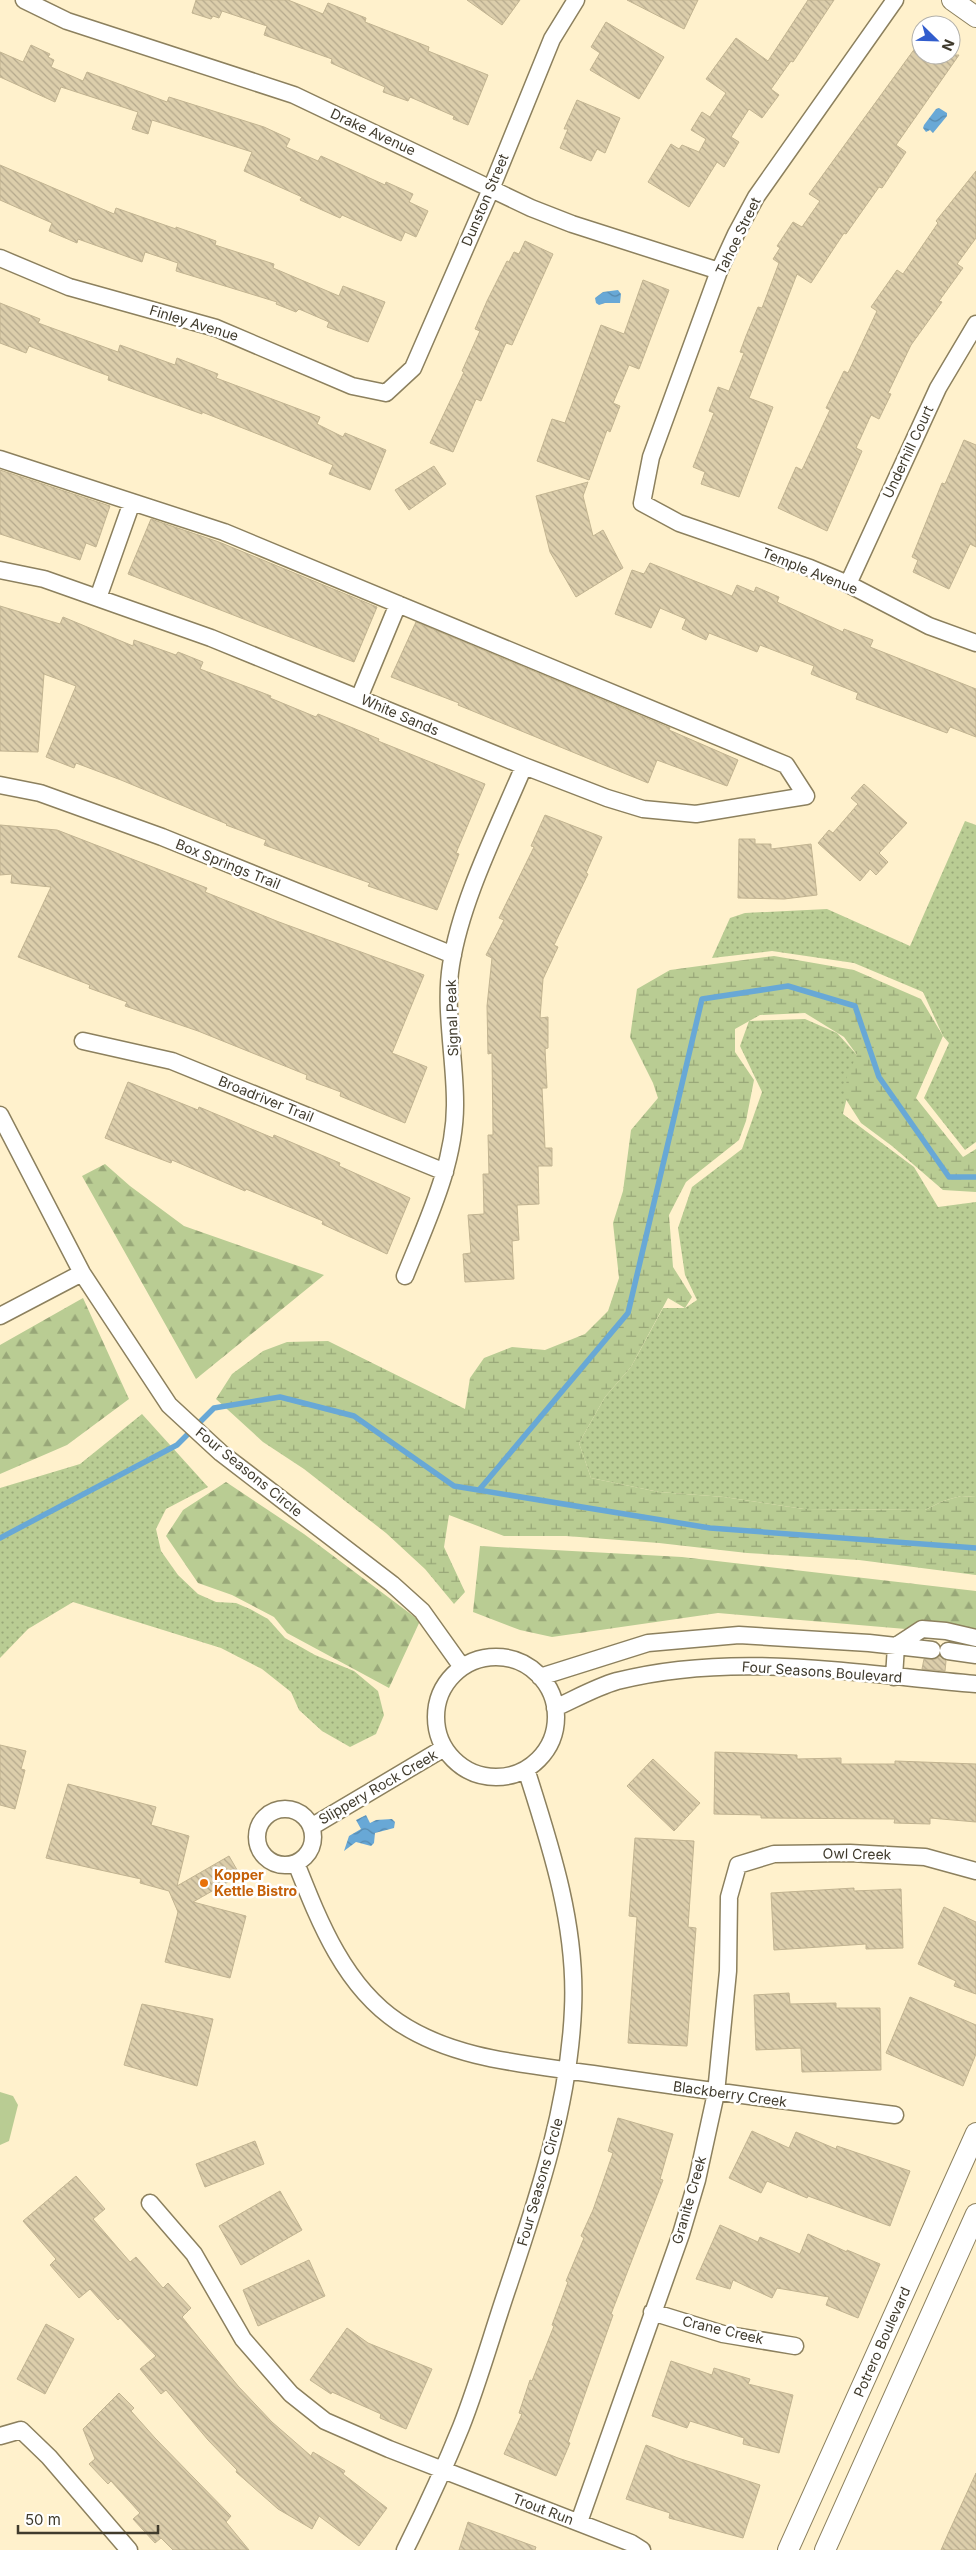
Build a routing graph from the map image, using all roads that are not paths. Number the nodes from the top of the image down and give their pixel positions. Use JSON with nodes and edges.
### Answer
{"nodes":[{"id":1,"x":24,"y":0,"type":"edge"},
{"id":2,"x":576,"y":0,"type":"edge"},
{"id":3,"x":895,"y":0,"type":"edge"},
{"id":4,"x":952,"y":0,"type":"edge"},
{"id":5,"x":976,"y":17,"type":"edge"},
{"id":6,"x":491,"y":188,"type":"junction"},
{"id":7,"x":0,"y":258,"type":"edge"},
{"id":8,"x":719,"y":272,"type":"junction"},
{"id":9,"x":976,"y":324,"type":"edge"},
{"id":10,"x":386,"y":393,"type":"joint"},
{"id":11,"x":0,"y":459,"type":"edge"},
{"id":12,"x":132,"y":502,"type":"junction"},
{"id":13,"x":642,"y":502,"type":"joint"},
{"id":14,"x":0,"y":570,"type":"edge"},
{"id":15,"x":848,"y":584,"type":"junction"},
{"id":16,"x":98,"y":598,"type":"junction"},
{"id":17,"x":398,"y":604,"type":"junction"},
{"id":18,"x":976,"y":643,"type":"edge"},
{"id":19,"x":359,"y":698,"type":"junction"},
{"id":20,"x":524,"y":766,"type":"junction"},
{"id":21,"x":0,"y":785,"type":"edge"},
{"id":22,"x":453,"y":955,"type":"junction"},
{"id":23,"x":83,"y":1041,"type":"dead end"},
{"id":24,"x":0,"y":1115,"type":"edge"},
{"id":25,"x":445,"y":1172,"type":"junction"},
{"id":26,"x":82,"y":1273,"type":"junction"},
{"id":27,"x":405,"y":1276,"type":"dead end"},
{"id":28,"x":0,"y":1316,"type":"edge"},
{"id":29,"x":976,"y":1638,"type":"edge"},
{"id":30,"x":896,"y":1646,"type":"junction"},
{"id":31,"x":976,"y":1655,"type":"edge"},
{"id":32,"x":462,"y":1667,"type":"junction"},
{"id":33,"x":540,"y":1677,"type":"junction"},
{"id":34,"x":894,"y":1677,"type":"junction"},
{"id":35,"x":976,"y":1684,"type":"edge"},
{"id":36,"x":555,"y":1708,"type":"junction"},
{"id":37,"x":444,"y":1748,"type":"junction"},
{"id":38,"x":526,"y":1768,"type":"junction"},
{"id":39,"x":311,"y":1826,"type":"junction"},
{"id":40,"x":296,"y":1863,"type":"junction"},
{"id":41,"x":738,"y":1865,"type":"joint"},
{"id":42,"x":976,"y":1871,"type":"edge"},
{"id":43,"x":566,"y":2070,"type":"junction"},
{"id":44,"x":716,"y":2093,"type":"junction"},
{"id":45,"x":895,"y":2115,"type":"dead end"},
{"id":46,"x":976,"y":2133,"type":"edge"},
{"id":47,"x":150,"y":2203,"type":"dead end"},
{"id":48,"x":976,"y":2214,"type":"edge"},
{"id":49,"x":652,"y":2312,"type":"junction"},
{"id":50,"x":795,"y":2346,"type":"dead end"},
{"id":51,"x":0,"y":2436,"type":"edge"},
{"id":52,"x":443,"y":2470,"type":"junction"},
{"id":53,"x":579,"y":2522,"type":"junction"},
{"id":54,"x":129,"y":2550,"type":"edge"},
{"id":55,"x":405,"y":2550,"type":"edge"},
{"id":56,"x":642,"y":2550,"type":"edge"},
{"id":57,"x":788,"y":2550,"type":"edge"},
{"id":58,"x":825,"y":2550,"type":"edge"}],
"edges":[{"from":1,"to":6,"type":"street","name":"Drake Avenue"},
{"from":2,"to":6,"type":"street","name":"Dunston Street"},
{"from":3,"to":8,"type":"street","name":"Tahoe Street"},
{"from":4,"to":5,"type":"street"},
{"from":6,"to":8,"type":"street","name":"Drake Avenue"},
{"from":6,"to":10,"type":"street","name":"Dunston Street"},
{"from":7,"to":10,"type":"street","name":"Finley Avenue"},
{"from":8,"to":13,"type":"street","name":"Tahoe Street"},
{"from":9,"to":15,"type":"street","name":"Underhill Court"},
{"from":11,"to":12,"type":"street"},
{"from":12,"to":16,"type":"street"},
{"from":12,"to":17,"type":"street"},
{"from":13,"to":15,"type":"street","name":"Temple Avenue"},
{"from":14,"to":16,"type":"street","name":"White Sands"},
{"from":15,"to":18,"type":"street","name":"Temple Avenue"},
{"from":16,"to":19,"type":"street","name":"White Sands"},
{"from":17,"to":19,"type":"street"},
{"from":17,"to":20,"type":"street","name":"White Sands"},
{"from":19,"to":20,"type":"street","name":"White Sands"},
{"from":20,"to":22,"type":"street","name":"Signal Peak"},
{"from":21,"to":22,"type":"street","name":"Box Springs Trail"},
{"from":22,"to":25,"type":"street","name":"Signal Peak"},
{"from":23,"to":25,"type":"street","name":"Broadriver Trail"},
{"from":24,"to":26,"type":"street","name":"Four Seasons Circle"},
{"from":25,"to":27,"type":"street","name":"Signal Peak"},
{"from":26,"to":28,"type":"street"},
{"from":26,"to":32,"type":"street","name":"Four Seasons Circle"},
{"from":29,"to":30,"type":"street"},
{"from":30,"to":31,"type":"street"},
{"from":30,"to":33,"type":"street"},
{"from":30,"to":34,"type":"street"},
{"from":32,"to":33,"type":"street"},
{"from":32,"to":37,"type":"street"},
{"from":33,"to":36,"type":"street"},
{"from":34,"to":35,"type":"street","name":"Four Seasons Boulevard"},
{"from":34,"to":36,"type":"street","name":"Four Seasons Boulevard"},
{"from":36,"to":38,"type":"street"},
{"from":37,"to":38,"type":"street"},
{"from":37,"to":39,"type":"street","name":"Slippery Rock Creek"},
{"from":38,"to":43,"type":"street","name":"Four Seasons Circle"},
{"from":39,"to":40,"type":"street","name":"Slippery Rock Creek"},
{"from":39,"to":40,"type":"street","name":"Slippery Rock Creek"},
{"from":40,"to":43,"type":"street","name":"Blackberry Creek"},
{"from":41,"to":42,"type":"street","name":"Owl Creek"},
{"from":41,"to":44,"type":"street","name":"Granite Creek"},
{"from":43,"to":44,"type":"street","name":"Blackberry Creek"},
{"from":43,"to":52,"type":"street","name":"Four Seasons Circle"},
{"from":44,"to":45,"type":"street","name":"Blackberry Creek"},
{"from":44,"to":49,"type":"street","name":"Granite Creek"},
{"from":46,"to":57,"type":"street","name":"Potrero Boulevard"},
{"from":47,"to":52,"type":"street"},
{"from":48,"to":58,"type":"street"},
{"from":49,"to":50,"type":"street","name":"Crane Creek"},
{"from":49,"to":53,"type":"street","name":"Granite Creek"},
{"from":51,"to":54,"type":"street"},
{"from":52,"to":53,"type":"street","name":"Trout Run"},
{"from":52,"to":55,"type":"street","name":"Four Seasons Circle"},
{"from":53,"to":56,"type":"street","name":"Trout Run"}]}
